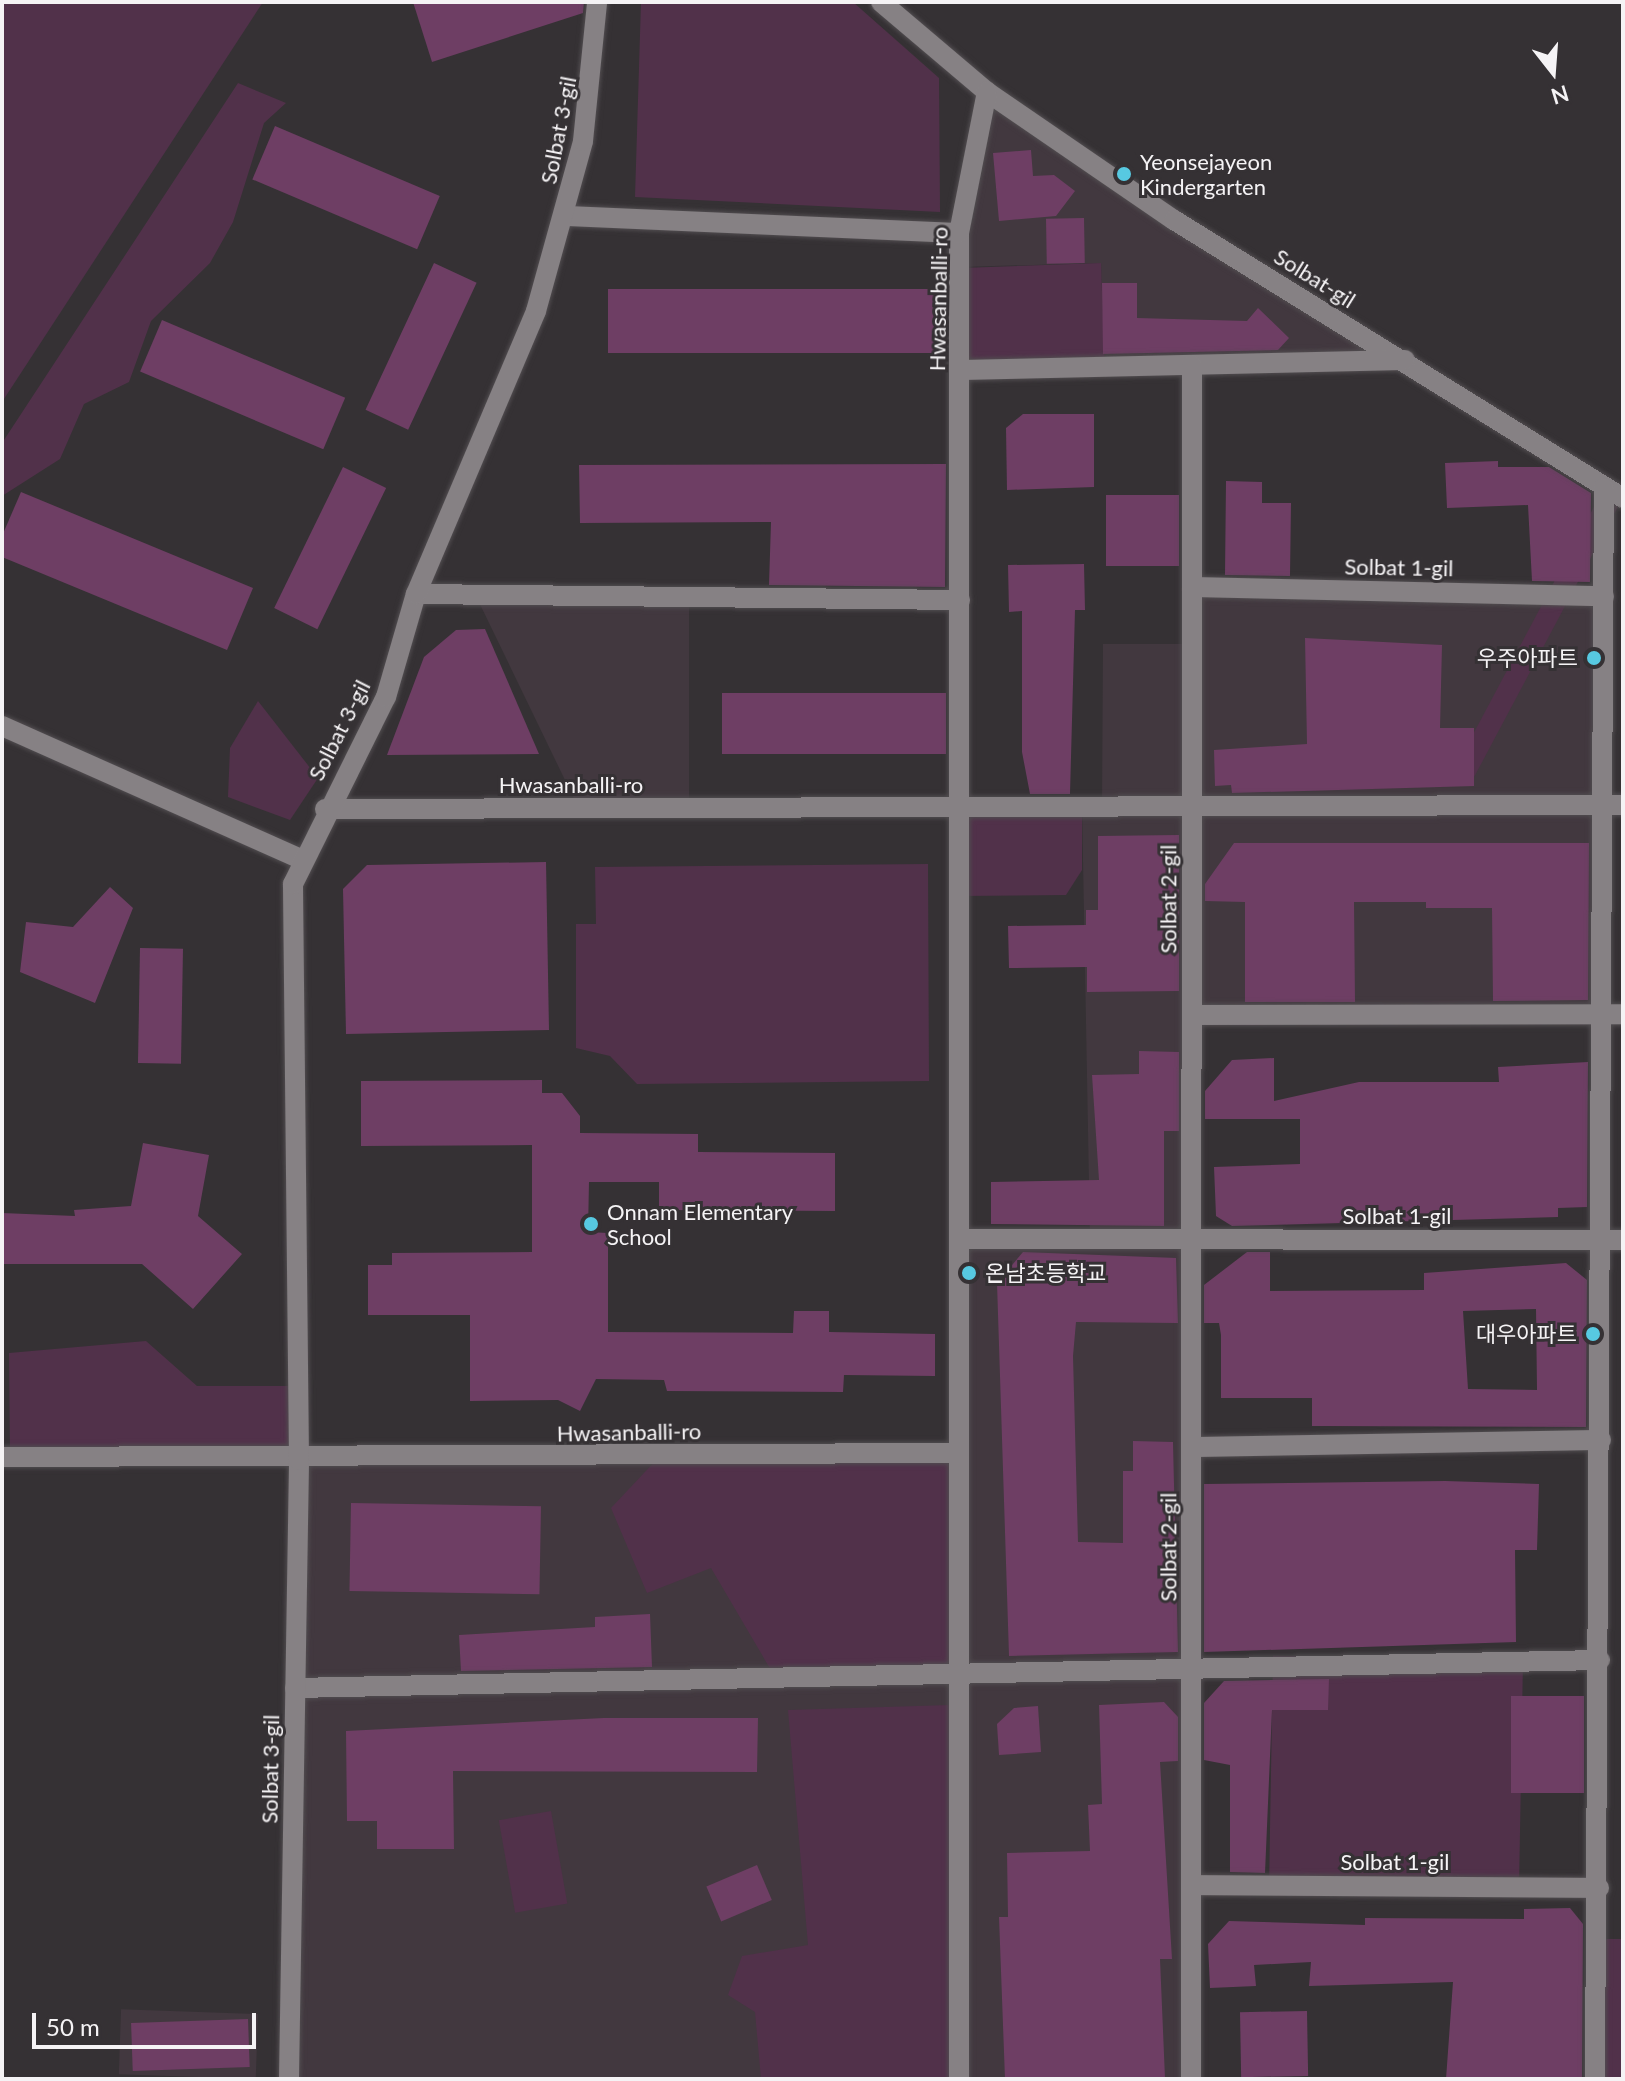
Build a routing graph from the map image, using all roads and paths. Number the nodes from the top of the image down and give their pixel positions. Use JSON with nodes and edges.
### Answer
{"nodes":[{"id":1,"x":597,"y":2,"type":"edge"},
{"id":2,"x":881,"y":2,"type":"edge"},
{"id":3,"x":987,"y":92,"type":"junction"},
{"id":4,"x":566,"y":216,"type":"junction"},
{"id":5,"x":959,"y":233,"type":"junction"},
{"id":6,"x":1405,"y":360,"type":"junction"},
{"id":7,"x":1192,"y":365,"type":"junction"},
{"id":8,"x":961,"y":370,"type":"junction"},
{"id":9,"x":1604,"y":488,"type":"junction"},
{"id":10,"x":1623,"y":498,"type":"edge"},
{"id":11,"x":1192,"y":587,"type":"junction"},
{"id":12,"x":416,"y":594,"type":"junction"},
{"id":13,"x":1604,"y":596,"type":"junction"},
{"id":14,"x":960,"y":600,"type":"junction"},
{"id":15,"x":2,"y":726,"type":"edge"},
{"id":16,"x":1613,"y":805,"type":"edge"},
{"id":17,"x":1192,"y":806,"type":"junction"},
{"id":18,"x":960,"y":807,"type":"junction"},
{"id":19,"x":325,"y":809,"type":"junction"},
{"id":20,"x":303,"y":860,"type":"junction"},
{"id":21,"x":1602,"y":1014,"type":"junction"},
{"id":22,"x":1623,"y":1014,"type":"edge"},
{"id":23,"x":1192,"y":1015,"type":"junction"},
{"id":24,"x":959,"y":1239,"type":"junction"},
{"id":25,"x":1192,"y":1239,"type":"junction"},
{"id":26,"x":1601,"y":1240,"type":"junction"},
{"id":27,"x":1623,"y":1240,"type":"edge"},
{"id":28,"x":1601,"y":1440,"type":"junction"},
{"id":29,"x":1192,"y":1447,"type":"junction"},
{"id":30,"x":959,"y":1453,"type":"junction"},
{"id":31,"x":2,"y":1457,"type":"edge"},
{"id":32,"x":299,"y":1460,"type":"junction"},
{"id":33,"x":1600,"y":1660,"type":"junction"},
{"id":34,"x":1192,"y":1664,"type":"junction"},
{"id":35,"x":959,"y":1670,"type":"junction"},
{"id":36,"x":295,"y":1688,"type":"junction"},
{"id":37,"x":1191,"y":1885,"type":"junction"},
{"id":38,"x":1599,"y":1888,"type":"junction"},
{"id":39,"x":289,"y":2079,"type":"edge"},
{"id":40,"x":959,"y":2079,"type":"edge"},
{"id":41,"x":1191,"y":2079,"type":"edge"},
{"id":42,"x":1595,"y":2079,"type":"edge"}],
"edges":[{"from":1,"to":4,"type":"street","name":"Solbat 3-gil"},
{"from":2,"to":3,"type":"street"},
{"from":3,"to":5,"type":"street","name":"Hwasanballi-ro"},
{"from":3,"to":6,"type":"street","name":"Solbat-gil"},
{"from":4,"to":5,"type":"street"},
{"from":4,"to":12,"type":"street","name":"Solbat 3-gil"},
{"from":5,"to":8,"type":"street","name":"Hwasanballi-ro"},
{"from":6,"to":7,"type":"street"},
{"from":6,"to":9,"type":"street","name":"Solbat-gil"},
{"from":7,"to":8,"type":"street"},
{"from":7,"to":11,"type":"street","name":"Solbat 2-gil"},
{"from":8,"to":14,"type":"street","name":"Hwasanballi-ro"},
{"from":9,"to":10,"type":"street","name":"Solbat-gil"},
{"from":9,"to":13,"type":"street"},
{"from":11,"to":13,"type":"street","name":"Solbat 1-gil"},
{"from":11,"to":17,"type":"street","name":"Solbat 2-gil"},
{"from":12,"to":14,"type":"street"},
{"from":12,"to":19,"type":"street","name":"Solbat 3-gil"},
{"from":13,"to":16,"type":"street"},
{"from":14,"to":18,"type":"street","name":"Hwasanballi-ro"},
{"from":15,"to":20,"type":"street"},
{"from":16,"to":17,"type":"street"},
{"from":16,"to":21,"type":"street"},
{"from":17,"to":18,"type":"street"},
{"from":17,"to":23,"type":"street","name":"Solbat 2-gil"},
{"from":18,"to":19,"type":"street","name":"Hwasanballi-ro"},
{"from":18,"to":24,"type":"street","name":"Hwasanballi-ro"},
{"from":19,"to":20,"type":"street","name":"Solbat 3-gil"},
{"from":20,"to":32,"type":"street","name":"Solbat 3-gil"},
{"from":21,"to":22,"type":"street"},
{"from":21,"to":23,"type":"street"},
{"from":21,"to":26,"type":"street"},
{"from":23,"to":25,"type":"street","name":"Solbat 2-gil"},
{"from":24,"to":25,"type":"street","name":"Solbat 1-gil"},
{"from":24,"to":30,"type":"street","name":"Hwasanballi-ro"},
{"from":25,"to":26,"type":"street","name":"Solbat 1-gil"},
{"from":25,"to":29,"type":"street","name":"Solbat 2-gil"},
{"from":26,"to":27,"type":"street","name":"Solbat 1-gil"},
{"from":26,"to":28,"type":"street"},
{"from":28,"to":29,"type":"street"},
{"from":28,"to":33,"type":"street"},
{"from":29,"to":34,"type":"street","name":"Solbat 2-gil"},
{"from":30,"to":32,"type":"street","name":"Hwasanballi-ro"},
{"from":30,"to":35,"type":"street","name":"Hwasanballi-ro"},
{"from":31,"to":32,"type":"street"},
{"from":32,"to":36,"type":"street","name":"Solbat 3-gil"},
{"from":33,"to":34,"type":"street"},
{"from":33,"to":38,"type":"street"},
{"from":34,"to":35,"type":"street"},
{"from":34,"to":37,"type":"street","name":"Solbat 2-gil"},
{"from":35,"to":36,"type":"street"},
{"from":35,"to":40,"type":"street","name":"Hwasanballi-ro"},
{"from":36,"to":39,"type":"street","name":"Solbat 3-gil"},
{"from":37,"to":38,"type":"street","name":"Solbat 1-gil"},
{"from":37,"to":41,"type":"street","name":"Solbat 2-gil"},
{"from":38,"to":42,"type":"street"}]}
